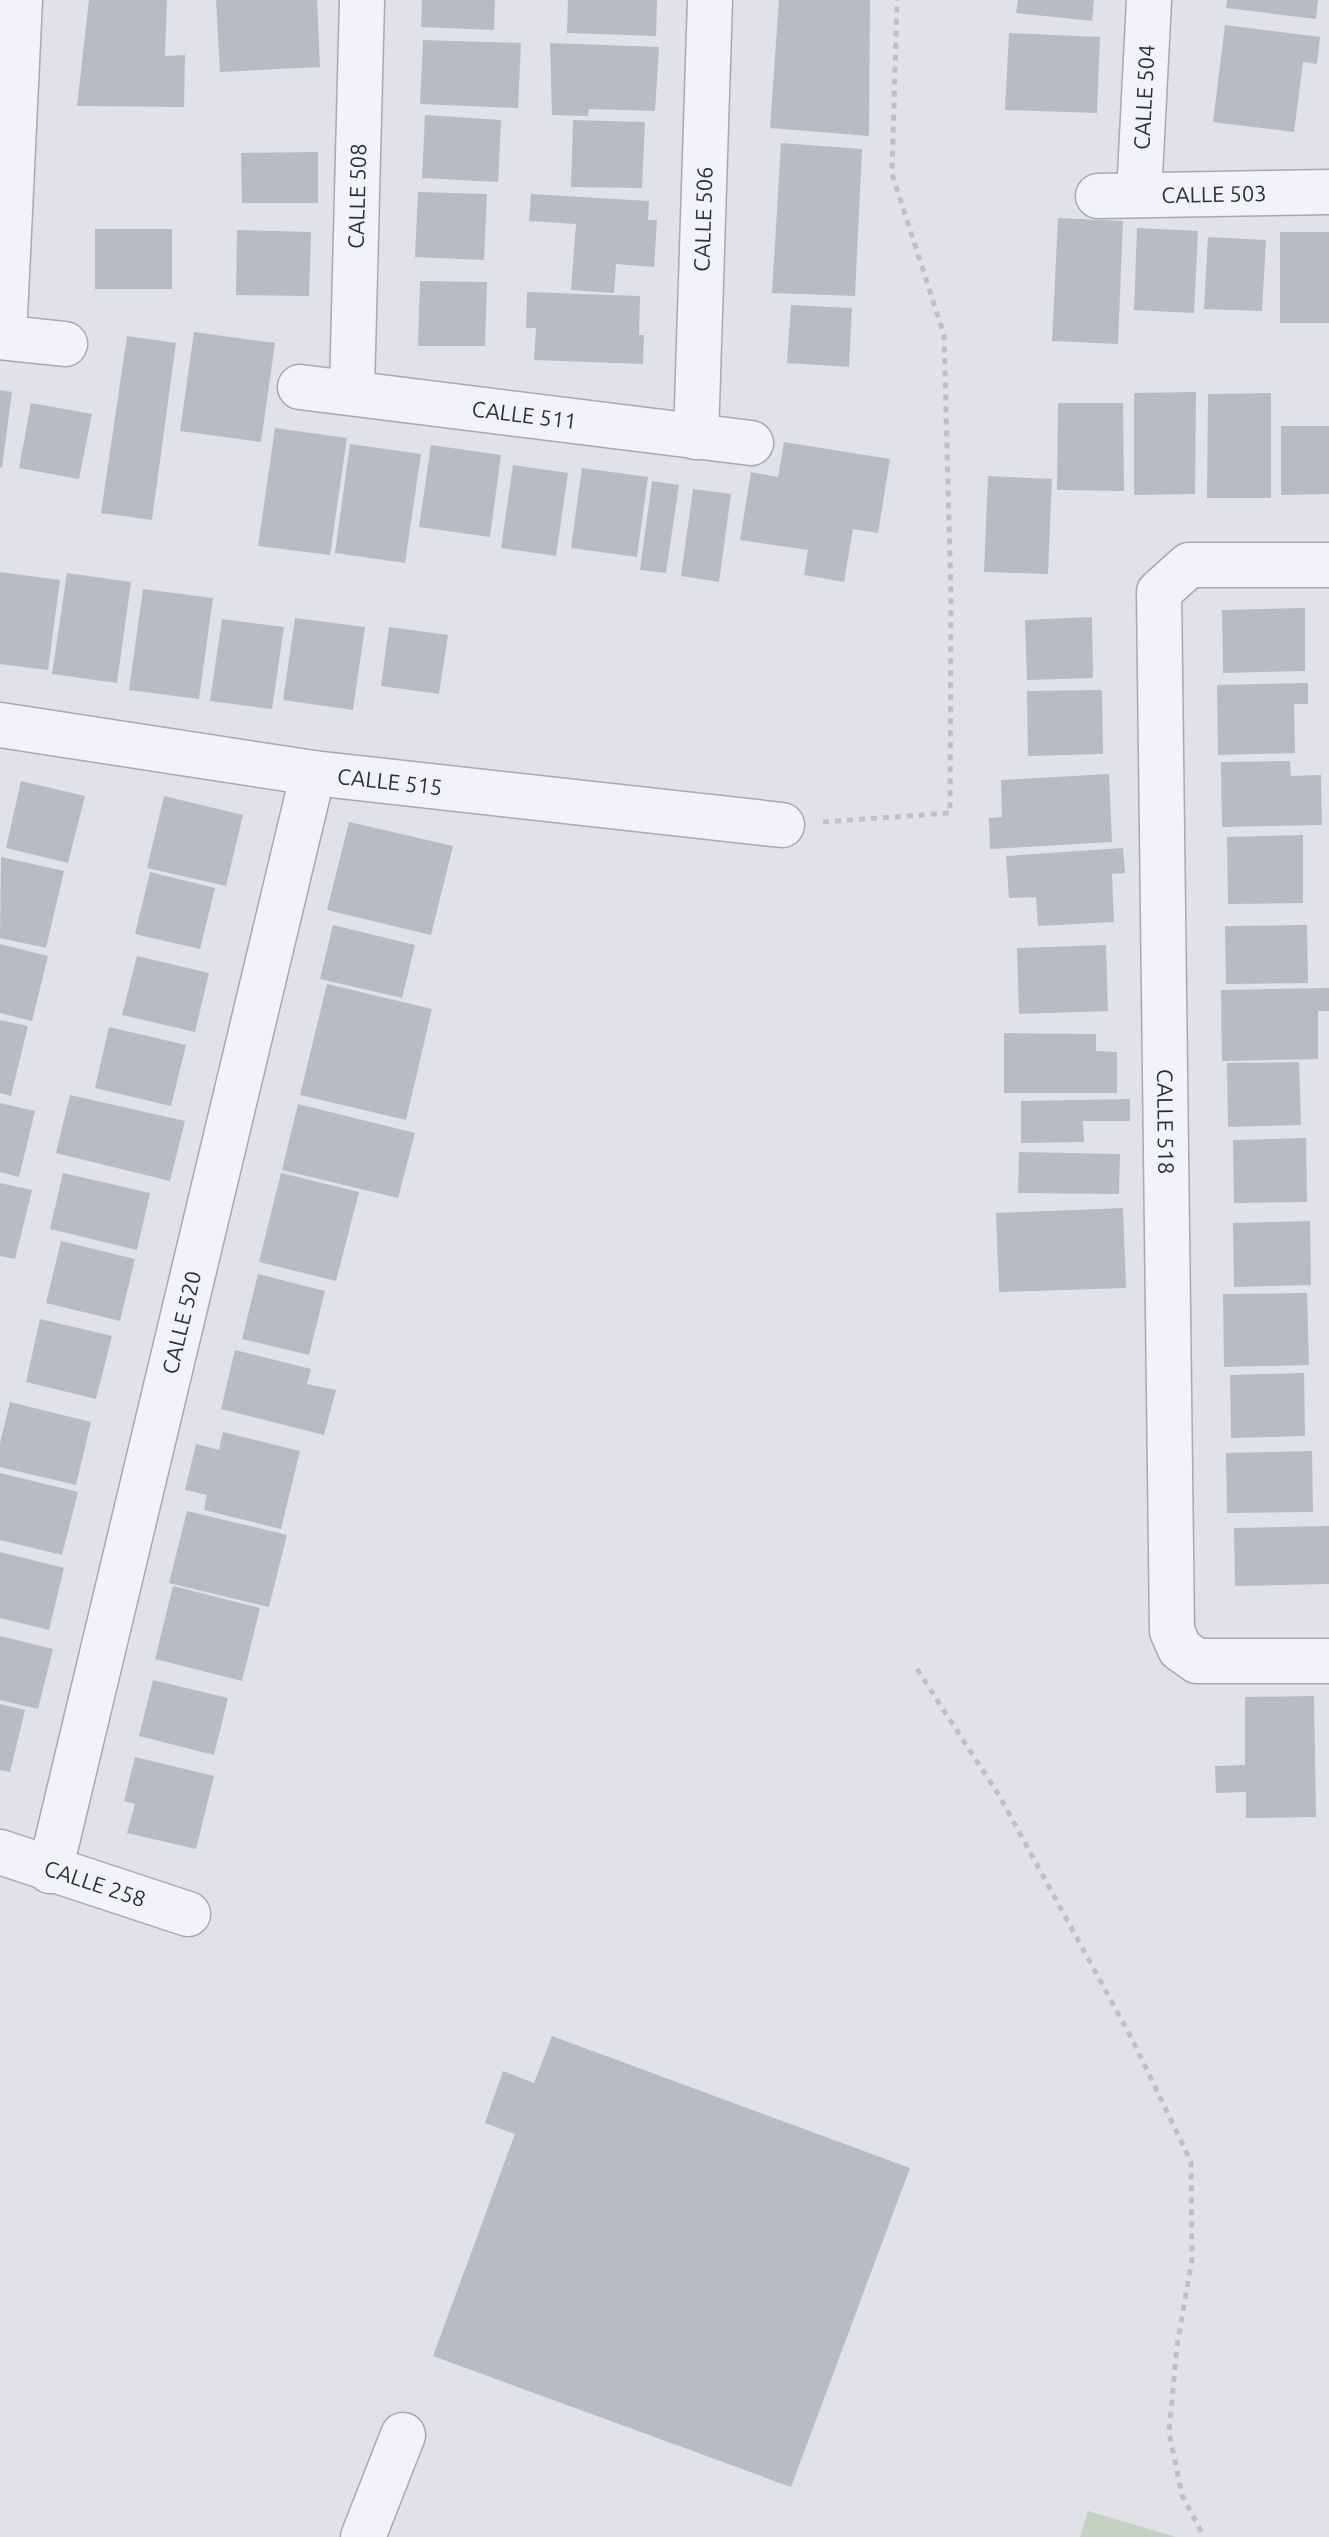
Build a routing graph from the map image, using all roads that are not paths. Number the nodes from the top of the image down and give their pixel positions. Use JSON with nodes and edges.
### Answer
{"nodes":[{"id":1,"x":20,"y":0,"type":"edge"},
{"id":2,"x":362,"y":0,"type":"edge"},
{"id":3,"x":710,"y":0,"type":"edge"},
{"id":4,"x":1149,"y":0,"type":"edge"},
{"id":5,"x":1329,"y":192,"type":"edge"},
{"id":6,"x":1119,"y":196,"type":"joint"},
{"id":7,"x":2,"y":337,"type":"edge"},
{"id":8,"x":65,"y":344,"type":"dead end"},
{"id":9,"x":300,"y":387,"type":"dead end"},
{"id":10,"x":352,"y":390,"type":"junction"},
{"id":11,"x":696,"y":437,"type":"junction"},
{"id":12,"x":751,"y":443,"type":"dead end"},
{"id":13,"x":1329,"y":565,"type":"edge"},
{"id":14,"x":0,"y":725,"type":"edge"},
{"id":15,"x":313,"y":773,"type":"junction"},
{"id":16,"x":782,"y":825,"type":"road end"},
{"id":17,"x":1329,"y":1661,"type":"edge"},
{"id":18,"x":0,"y":1852,"type":"edge"},
{"id":19,"x":50,"y":1871,"type":"junction"},
{"id":20,"x":188,"y":1914,"type":"dead end"},
{"id":21,"x":403,"y":2435,"type":"dead end"},
{"id":22,"x":363,"y":2537,"type":"edge"}],
"edges":[{"from":1,"to":7,"type":"street"},
{"from":2,"to":10,"type":"street","name":"CALLE 508"},
{"from":3,"to":11,"type":"street","name":"CALLE 506"},
{"from":4,"to":6,"type":"street","name":"CALLE 504"},
{"from":5,"to":6,"type":"street","name":"CALLE 503"},
{"from":7,"to":8,"type":"street"},
{"from":9,"to":10,"type":"street","name":"CALLE 511"},
{"from":10,"to":11,"type":"street","name":"CALLE 511"},
{"from":11,"to":12,"type":"street","name":"CALLE 511"},
{"from":13,"to":17,"type":"street","name":"CALLE 518"},
{"from":14,"to":15,"type":"street","name":"CALLE 515"},
{"from":15,"to":16,"type":"street","name":"CALLE 515"},
{"from":15,"to":19,"type":"street","name":"CALLE 520"},
{"from":18,"to":19,"type":"street","name":"CALLE 258"},
{"from":19,"to":20,"type":"street","name":"CALLE 258"},
{"from":21,"to":22,"type":"street"}]}
